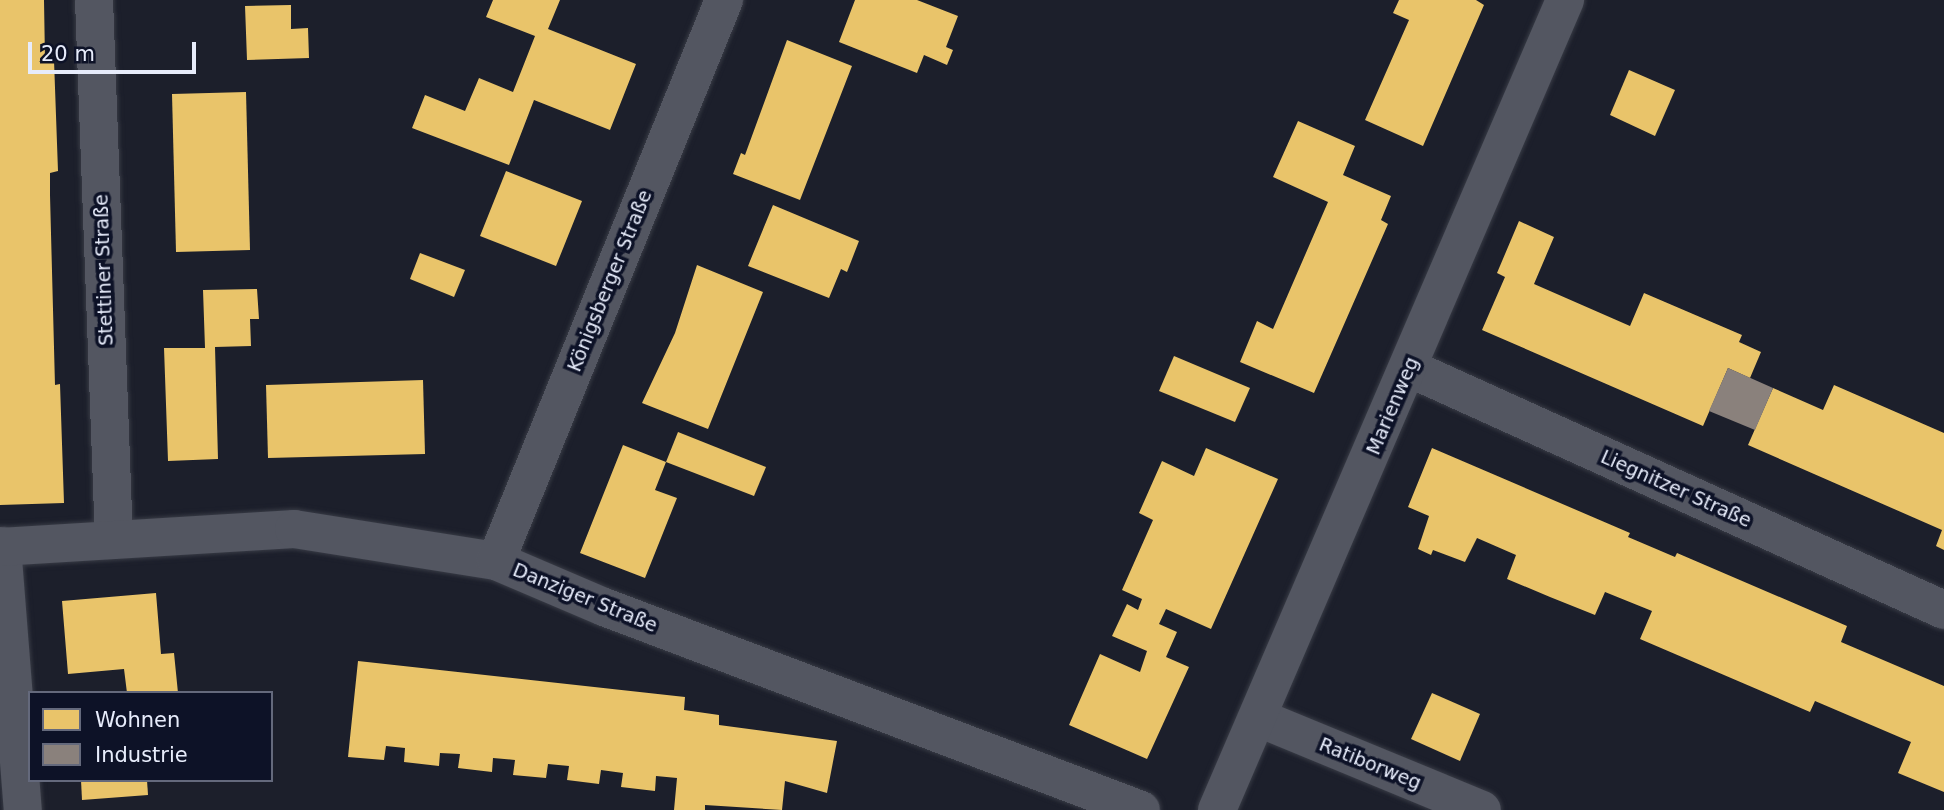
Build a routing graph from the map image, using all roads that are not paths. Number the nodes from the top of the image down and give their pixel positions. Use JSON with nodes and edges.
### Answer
{"nodes":[{"id":1,"x":94,"y":0,"type":"edge"},
{"id":2,"x":724,"y":0,"type":"edge"},
{"id":3,"x":1565,"y":0,"type":"edge"},
{"id":4,"x":1409,"y":368,"type":"junction"},
{"id":5,"x":114,"y":540,"type":"junction"},
{"id":6,"x":1,"y":546,"type":"edge"},
{"id":7,"x":496,"y":561,"type":"junction"},
{"id":8,"x":1944,"y":610,"type":"edge"},
{"id":9,"x":1259,"y":718,"type":"junction"},
{"id":10,"x":23,"y":810,"type":"edge"},
{"id":11,"x":1141,"y":810,"type":"edge"},
{"id":12,"x":1217,"y":810,"type":"edge"},
{"id":13,"x":1482,"y":810,"type":"edge"}],
"edges":[{"from":1,"to":5,"type":"street","name":"Stettiner Straße"},
{"from":2,"to":7,"type":"street","name":"Königsberger Straße"},
{"from":3,"to":4,"type":"street","name":"Marienweg"},
{"from":4,"to":8,"type":"street","name":"Liegnitzer Straße"},
{"from":4,"to":9,"type":"street","name":"Marienweg"},
{"from":5,"to":6,"type":"street","name":"Danziger Straße"},
{"from":5,"to":7,"type":"street","name":"Danziger Straße"},
{"from":6,"to":10,"type":"street"},
{"from":7,"to":11,"type":"street","name":"Danziger Straße"},
{"from":9,"to":12,"type":"street","name":"Marienweg"},
{"from":9,"to":13,"type":"street","name":"Ratiborweg"}]}
